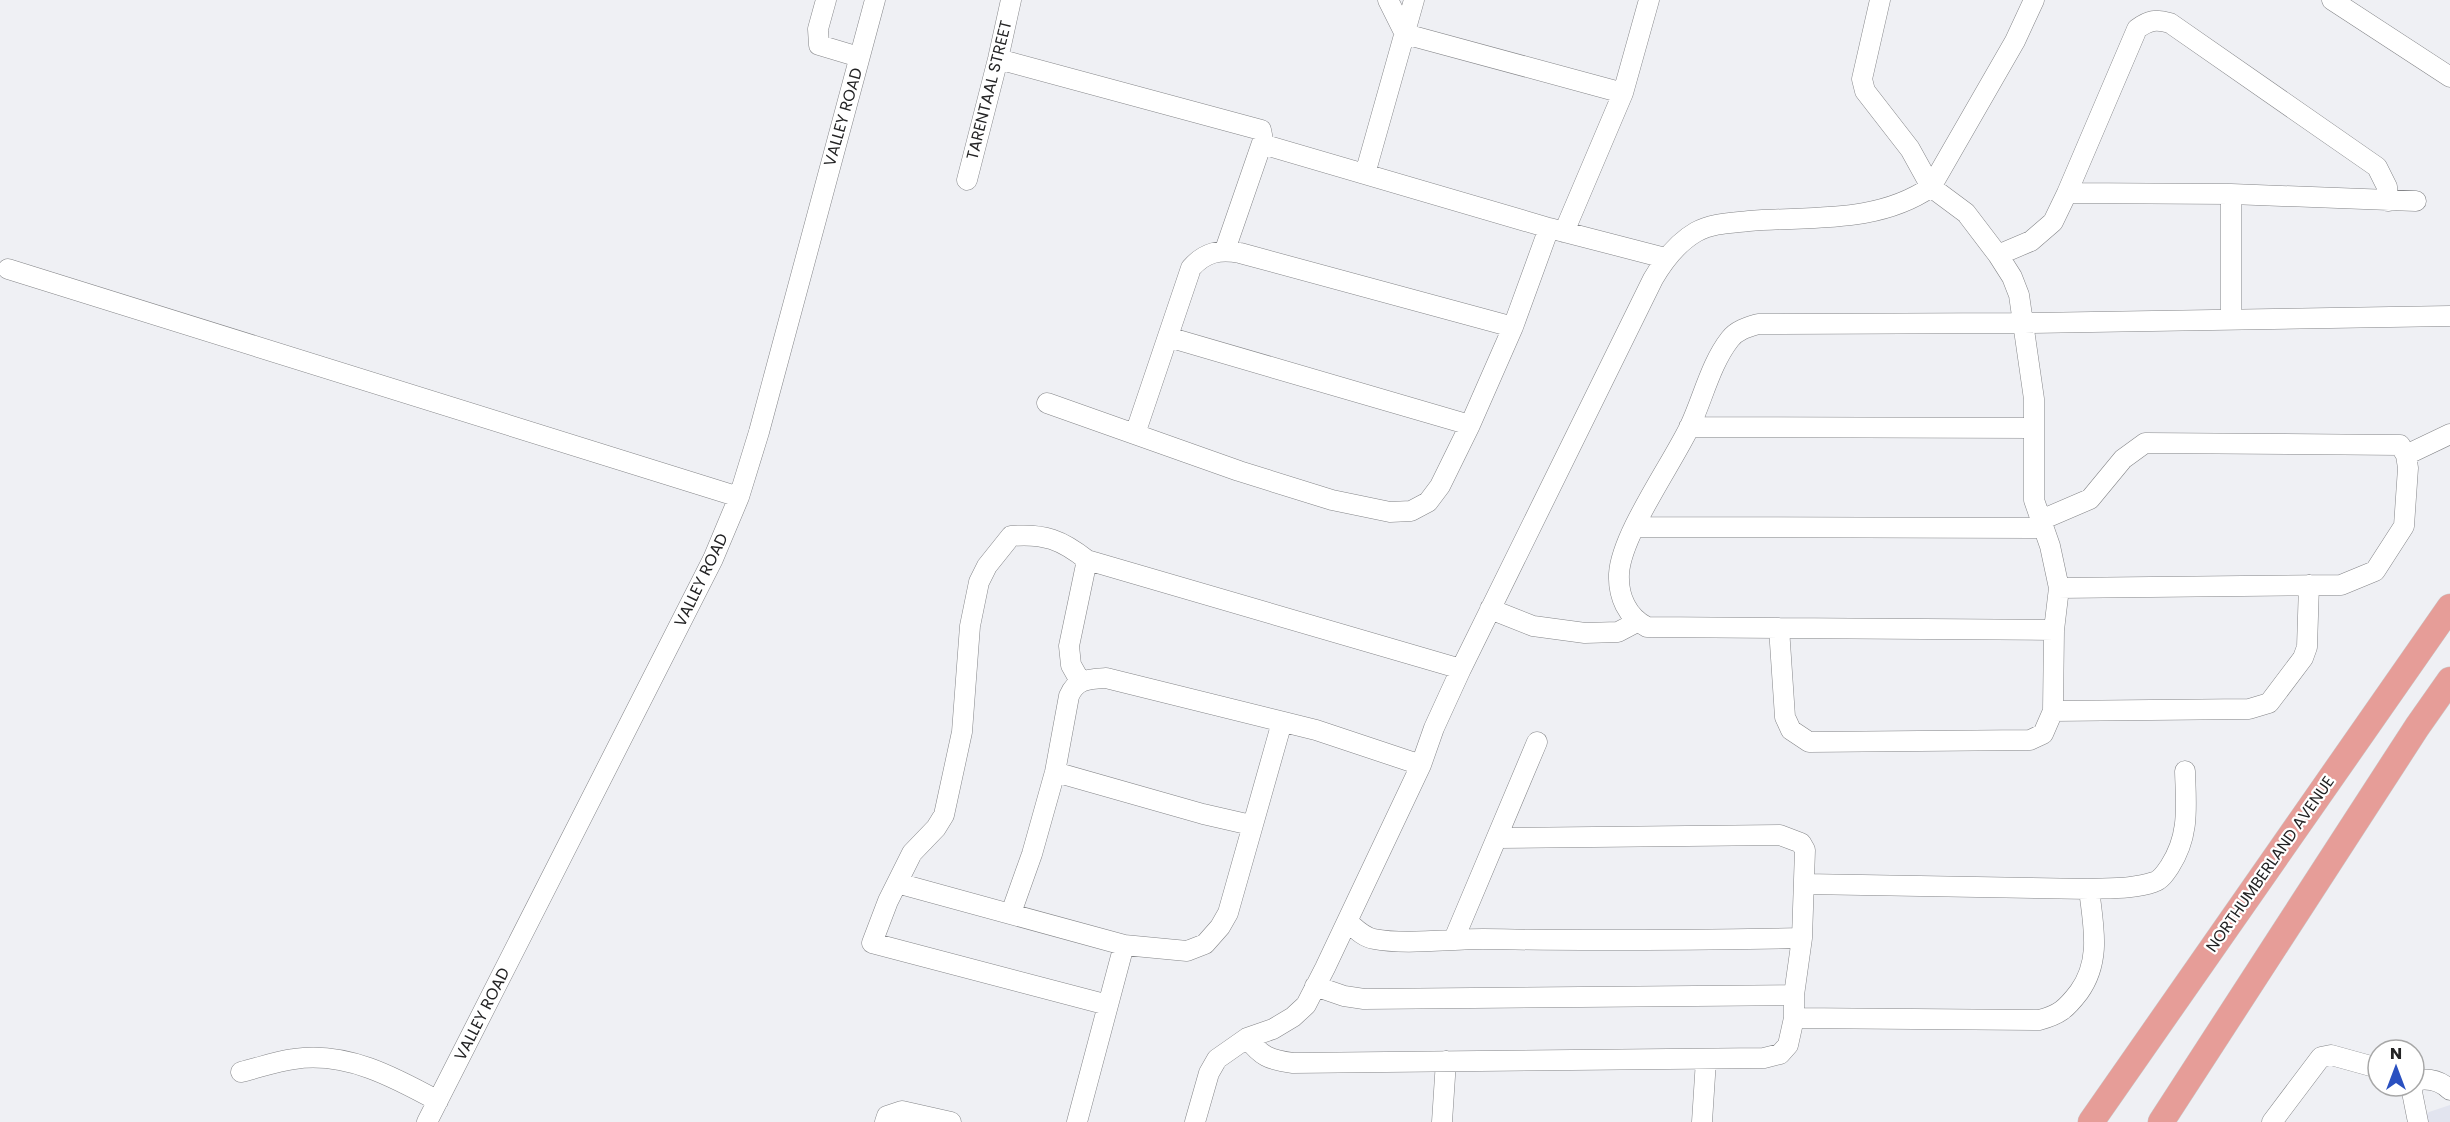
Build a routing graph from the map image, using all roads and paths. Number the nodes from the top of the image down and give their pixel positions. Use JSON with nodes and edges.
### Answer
{"nodes":[{"id":1,"x":826,"y":0,"type":"edge"},
{"id":2,"x":875,"y":0,"type":"edge"},
{"id":3,"x":1011,"y":0,"type":"edge"},
{"id":4,"x":1388,"y":0,"type":"edge"},
{"id":5,"x":1414,"y":0,"type":"edge"},
{"id":6,"x":1649,"y":0,"type":"edge"},
{"id":7,"x":1880,"y":0,"type":"edge"},
{"id":8,"x":2034,"y":0,"type":"edge"},
{"id":9,"x":2332,"y":0,"type":"edge"},
{"id":10,"x":1405,"y":34,"type":"junction"},
{"id":11,"x":859,"y":57,"type":"junction"},
{"id":12,"x":998,"y":59,"type":"junction"},
{"id":13,"x":2450,"y":77,"type":"edge"},
{"id":14,"x":1623,"y":93,"type":"junction"},
{"id":15,"x":1262,"y":144,"type":"junction"},
{"id":16,"x":1365,"y":174,"type":"junction"},
{"id":17,"x":967,"y":180,"type":"dead end"},
{"id":18,"x":1931,"y":187,"type":"junction"},
{"id":19,"x":2067,"y":193,"type":"junction"},
{"id":20,"x":2231,"y":194,"type":"junction"},
{"id":21,"x":2388,"y":201,"type":"junction"},
{"id":22,"x":2416,"y":201,"type":"dead end"},
{"id":23,"x":1557,"y":230,"type":"junction"},
{"id":24,"x":1225,"y":250,"type":"junction"},
{"id":25,"x":1998,"y":255,"type":"junction"},
{"id":26,"x":1665,"y":258,"type":"junction"},
{"id":27,"x":8,"y":269,"type":"dead end"},
{"id":28,"x":2450,"y":316,"type":"edge"},
{"id":29,"x":2231,"y":320,"type":"junction"},
{"id":30,"x":2025,"y":324,"type":"junction"},
{"id":31,"x":1513,"y":327,"type":"junction"},
{"id":32,"x":1168,"y":337,"type":"junction"},
{"id":33,"x":1047,"y":403,"type":"dead end"},
{"id":34,"x":1470,"y":425,"type":"junction"},
{"id":35,"x":1689,"y":427,"type":"junction"},
{"id":36,"x":2034,"y":428,"type":"junction"},
{"id":37,"x":1135,"y":434,"type":"junction"},
{"id":38,"x":2450,"y":434,"type":"edge"},
{"id":39,"x":2406,"y":455,"type":"junction"},
{"id":40,"x":739,"y":497,"type":"junction"},
{"id":41,"x":2042,"y":524,"type":"junction"},
{"id":42,"x":1635,"y":527,"type":"junction"},
{"id":43,"x":1087,"y":560,"type":"junction"},
{"id":44,"x":2310,"y":585,"type":"junction"},
{"id":45,"x":2059,"y":588,"type":"junction"},
{"id":46,"x":2450,"y":607,"type":"edge"},
{"id":47,"x":1490,"y":609,"type":"junction"},
{"id":48,"x":1637,"y":622,"type":"junction"},
{"id":49,"x":1779,"y":628,"type":"junction"},
{"id":50,"x":2054,"y":630,"type":"junction"},
{"id":51,"x":1461,"y":669,"type":"junction"},
{"id":52,"x":2450,"y":680,"type":"edge"},
{"id":53,"x":1080,"y":681,"type":"junction"},
{"id":54,"x":2053,"y":711,"type":"junction"},
{"id":55,"x":1282,"y":722,"type":"junction"},
{"id":56,"x":1537,"y":742,"type":"dead end"},
{"id":57,"x":1422,"y":765,"type":"junction"},
{"id":58,"x":2185,"y":771,"type":"dead end"},
{"id":59,"x":1054,"y":772,"type":"junction"},
{"id":60,"x":1251,"y":825,"type":"junction"},
{"id":61,"x":1498,"y":838,"type":"junction"},
{"id":62,"x":897,"y":883,"type":"junction"},
{"id":63,"x":1805,"y":884,"type":"junction"},
{"id":64,"x":2089,"y":889,"type":"junction"},
{"id":65,"x":1011,"y":913,"type":"junction"},
{"id":66,"x":1347,"y":922,"type":"junction"},
{"id":67,"x":1802,"y":938,"type":"junction"},
{"id":68,"x":1454,"y":939,"type":"junction"},
{"id":69,"x":1124,"y":945,"type":"junction"},
{"id":70,"x":1315,"y":986,"type":"junction"},
{"id":71,"x":1794,"y":995,"type":"junction"},
{"id":72,"x":1108,"y":1005,"type":"junction"},
{"id":73,"x":1794,"y":1018,"type":"junction"},
{"id":74,"x":1247,"y":1038,"type":"junction"},
{"id":75,"x":1706,"y":1060,"type":"junction"},
{"id":76,"x":1446,"y":1061,"type":"junction"},
{"id":77,"x":2366,"y":1065,"type":"edge"},
{"id":78,"x":241,"y":1072,"type":"dead end"},
{"id":79,"x":2426,"y":1081,"type":"edge"},
{"id":80,"x":2450,"y":1090,"type":"edge"},
{"id":81,"x":2413,"y":1098,"type":"edge"},
{"id":82,"x":438,"y":1101,"type":"junction"},
{"id":83,"x":427,"y":1122,"type":"edge"},
{"id":84,"x":885,"y":1122,"type":"edge"},
{"id":85,"x":951,"y":1122,"type":"edge"},
{"id":86,"x":1077,"y":1122,"type":"edge"},
{"id":87,"x":1195,"y":1122,"type":"edge"},
{"id":88,"x":1442,"y":1122,"type":"edge"},
{"id":89,"x":1702,"y":1122,"type":"edge"},
{"id":90,"x":2091,"y":1122,"type":"edge"},
{"id":91,"x":2161,"y":1122,"type":"edge"},
{"id":92,"x":2272,"y":1122,"type":"edge"},
{"id":93,"x":2418,"y":1122,"type":"edge"}],
"edges":[{"from":1,"to":11,"type":"street"},
{"from":2,"to":11,"type":"street","name":"VALLEY ROAD"},
{"from":3,"to":12,"type":"street","name":"TARENTAAL STREET"},
{"from":4,"to":10,"type":"street"},
{"from":5,"to":10,"type":"street"},
{"from":6,"to":14,"type":"street"},
{"from":7,"to":18,"type":"street"},
{"from":8,"to":18,"type":"street"},
{"from":9,"to":13,"type":"street"},
{"from":10,"to":14,"type":"street"},
{"from":10,"to":16,"type":"street"},
{"from":11,"to":40,"type":"street","name":"VALLEY ROAD"},
{"from":12,"to":15,"type":"street"},
{"from":12,"to":17,"type":"street","name":"TARENTAAL STREET"},
{"from":14,"to":23,"type":"street"},
{"from":15,"to":16,"type":"street"},
{"from":15,"to":24,"type":"street"},
{"from":16,"to":23,"type":"street"},
{"from":18,"to":25,"type":"street"},
{"from":18,"to":26,"type":"street"},
{"from":19,"to":20,"type":"street"},
{"from":19,"to":21,"type":"street"},
{"from":19,"to":25,"type":"street"},
{"from":20,"to":21,"type":"street"},
{"from":20,"to":29,"type":"street"},
{"from":21,"to":22,"type":"street"},
{"from":23,"to":26,"type":"street"},
{"from":23,"to":31,"type":"street"},
{"from":24,"to":31,"type":"street"},
{"from":24,"to":32,"type":"street"},
{"from":25,"to":30,"type":"street"},
{"from":26,"to":47,"type":"street"},
{"from":27,"to":40,"type":"street"},
{"from":28,"to":29,"type":"street"},
{"from":29,"to":30,"type":"street"},
{"from":30,"to":35,"type":"street"},
{"from":30,"to":36,"type":"street"},
{"from":31,"to":34,"type":"street"},
{"from":32,"to":34,"type":"street"},
{"from":32,"to":37,"type":"street"},
{"from":33,"to":37,"type":"street"},
{"from":34,"to":37,"type":"street"},
{"from":35,"to":36,"type":"street"},
{"from":35,"to":42,"type":"street"},
{"from":36,"to":41,"type":"street"},
{"from":38,"to":39,"type":"street"},
{"from":39,"to":41,"type":"street"},
{"from":39,"to":44,"type":"street"},
{"from":40,"to":82,"type":"street","name":"VALLEY ROAD"},
{"from":41,"to":42,"type":"street"},
{"from":41,"to":45,"type":"street"},
{"from":42,"to":48,"type":"street"},
{"from":43,"to":51,"type":"street"},
{"from":43,"to":53,"type":"street"},
{"from":43,"to":62,"type":"street"},
{"from":44,"to":45,"type":"street"},
{"from":44,"to":54,"type":"street"},
{"from":45,"to":50,"type":"street"},
{"from":46,"to":90,"type":"main road","name":"NORTHUMBERLAND AVENUE"},
{"from":47,"to":48,"type":"street"},
{"from":47,"to":51,"type":"street"},
{"from":48,"to":49,"type":"street"},
{"from":49,"to":50,"type":"street"},
{"from":49,"to":54,"type":"street"},
{"from":50,"to":54,"type":"street"},
{"from":51,"to":57,"type":"street"},
{"from":52,"to":91,"type":"main road"},
{"from":53,"to":55,"type":"street"},
{"from":53,"to":59,"type":"street"},
{"from":55,"to":57,"type":"street"},
{"from":55,"to":60,"type":"street"},
{"from":56,"to":61,"type":"street"},
{"from":57,"to":66,"type":"street"},
{"from":58,"to":64,"type":"street"},
{"from":59,"to":60,"type":"street"},
{"from":59,"to":65,"type":"street"},
{"from":60,"to":69,"type":"street"},
{"from":61,"to":63,"type":"street"},
{"from":61,"to":68,"type":"street"},
{"from":62,"to":65,"type":"street"},
{"from":62,"to":72,"type":"street"},
{"from":63,"to":64,"type":"street"},
{"from":63,"to":67,"type":"street"},
{"from":64,"to":73,"type":"street"},
{"from":65,"to":69,"type":"street"},
{"from":66,"to":68,"type":"street"},
{"from":66,"to":70,"type":"street"},
{"from":67,"to":68,"type":"street"},
{"from":67,"to":71,"type":"street"},
{"from":69,"to":72,"type":"street"},
{"from":70,"to":71,"type":"street"},
{"from":70,"to":74,"type":"street"},
{"from":71,"to":73,"type":"street"},
{"from":72,"to":86,"type":"street"},
{"from":73,"to":75,"type":"street"},
{"from":74,"to":76,"type":"street"},
{"from":74,"to":87,"type":"street"},
{"from":75,"to":76,"type":"street"},
{"from":75,"to":89,"type":"street"},
{"from":76,"to":88,"type":"street"},
{"from":77,"to":92,"type":"street"},
{"from":78,"to":82,"type":"street"},
{"from":79,"to":80,"type":"street"},
{"from":81,"to":93,"type":"street"},
{"from":82,"to":83,"type":"street","name":"VALLEY ROAD"},
{"from":84,"to":85,"type":"street"}]}
